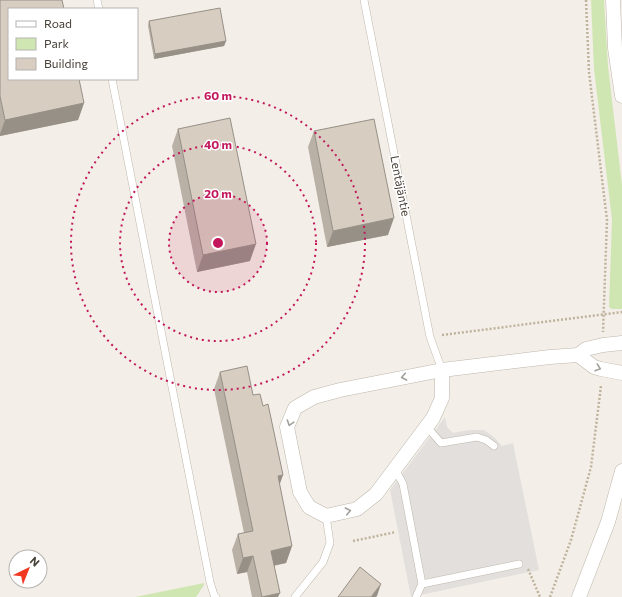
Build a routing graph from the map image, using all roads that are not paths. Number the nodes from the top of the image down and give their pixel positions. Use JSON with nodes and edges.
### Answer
{"nodes":[{"id":1,"x":364,"y":0,"type":"edge"},
{"id":2,"x":614,"y":0,"type":"edge"},
{"id":3,"x":112,"y":80,"type":"edge"},
{"id":4,"x":622,"y":96,"type":"edge"},
{"id":5,"x":622,"y":342,"type":"edge"},
{"id":6,"x":578,"y":355,"type":"junction"},
{"id":7,"x":442,"y":370,"type":"junction"},
{"id":8,"x":622,"y":373,"type":"edge"},
{"id":9,"x":427,"y":427,"type":"junction"},
{"id":10,"x":494,"y":446,"type":"dead end"},
{"id":11,"x":394,"y":469,"type":"junction"},
{"id":12,"x":622,"y":471,"type":"edge"},
{"id":13,"x":326,"y":516,"type":"junction"},
{"id":14,"x":519,"y":564,"type":"road end"},
{"id":15,"x":422,"y":584,"type":"junction"},
{"id":16,"x":214,"y":596,"type":"edge"},
{"id":17,"x":295,"y":597,"type":"edge"},
{"id":18,"x":416,"y":597,"type":"edge"},
{"id":19,"x":579,"y":597,"type":"edge"}],
"edges":[{"from":1,"to":7,"type":"lane","name":"Lentäjäntie"},
{"from":2,"to":4,"type":"street"},
{"from":3,"to":16,"type":"lane"},
{"from":5,"to":6,"type":"street"},
{"from":6,"to":7,"type":"street"},
{"from":6,"to":8,"type":"street","one_way":true},
{"from":7,"to":9,"type":"street"},
{"from":7,"to":13,"type":"street","one_way":true},
{"from":9,"to":10,"type":"lane"},
{"from":9,"to":11,"type":"street"},
{"from":13,"to":11,"type":"street","one_way":true},
{"from":11,"to":15,"type":"lane"},
{"from":12,"to":19,"type":"street"},
{"from":13,"to":17,"type":"lane"},
{"from":14,"to":15,"type":"lane"},
{"from":15,"to":18,"type":"lane"}]}
